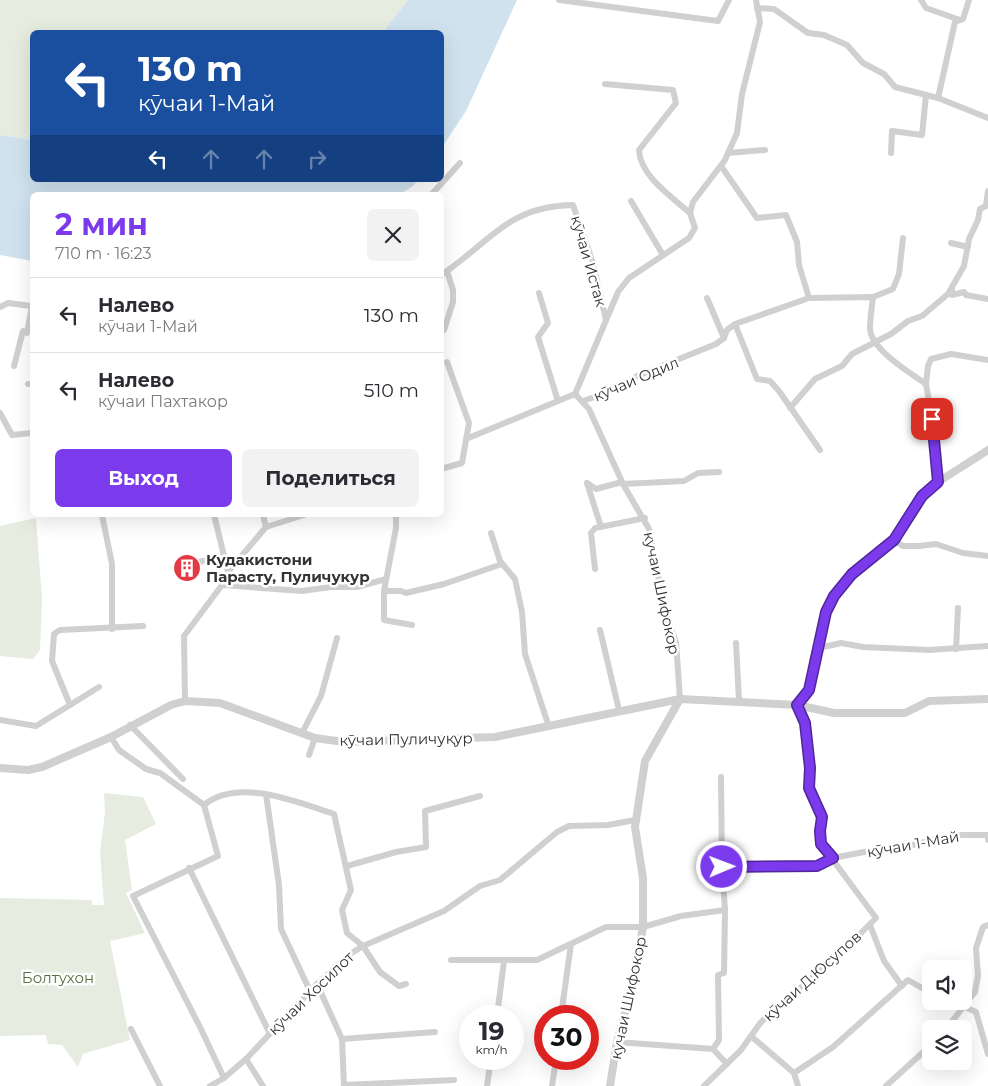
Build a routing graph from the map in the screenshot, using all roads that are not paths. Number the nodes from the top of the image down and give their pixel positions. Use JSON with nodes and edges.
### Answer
{"nodes":[{"id":1,"x":559,"y":0,"type":"edge"},
{"id":2,"x":729,"y":0,"type":"edge"},
{"id":3,"x":756,"y":0,"type":"edge"},
{"id":4,"x":921,"y":0,"type":"edge"},
{"id":5,"x":969,"y":0,"type":"edge"},
{"id":6,"x":757,"y":8,"type":"junction"},
{"id":7,"x":960,"y":20,"type":"junction"},
{"id":8,"x":605,"y":84,"type":"dead end"},
{"id":9,"x":926,"y":95,"type":"junction"},
{"id":10,"x":938,"y":98,"type":"junction"},
{"id":11,"x":988,"y":118,"type":"edge"},
{"id":12,"x":765,"y":150,"type":"dead end"},
{"id":13,"x":728,"y":153,"type":"junction"},
{"id":14,"x":891,"y":153,"type":"dead end"},
{"id":15,"x":460,"y":163,"type":"dead end"},
{"id":16,"x":721,"y":166,"type":"junction"},
{"id":17,"x":444,"y":181,"type":"edge"},
{"id":18,"x":443,"y":182,"type":"edge"},
{"id":19,"x":988,"y":191,"type":"edge"},
{"id":20,"x":434,"y":192,"type":"edge"},
{"id":21,"x":631,"y":201,"type":"dead end"},
{"id":22,"x":987,"y":207,"type":"edge"},
{"id":23,"x":690,"y":213,"type":"junction"},
{"id":24,"x":903,"y":238,"type":"dead end"},
{"id":25,"x":951,"y":243,"type":"dead end"},
{"id":26,"x":968,"y":247,"type":"junction"},
{"id":27,"x":663,"y":255,"type":"junction"},
{"id":28,"x":444,"y":273,"type":"edge"},
{"id":29,"x":952,"y":289,"type":"junction"},
{"id":30,"x":539,"y":293,"type":"dead end"},
{"id":31,"x":873,"y":297,"type":"junction"},
{"id":32,"x":707,"y":298,"type":"dead end"},
{"id":33,"x":809,"y":298,"type":"junction"},
{"id":34,"x":988,"y":299,"type":"edge"},
{"id":35,"x":30,"y":306,"type":"edge"},
{"id":36,"x":0,"y":307,"type":"edge"},
{"id":37,"x":30,"y":317,"type":"edge"},
{"id":38,"x":606,"y":320,"type":"junction"},
{"id":39,"x":736,"y":324,"type":"junction"},
{"id":40,"x":444,"y":330,"type":"dead end"},
{"id":41,"x":724,"y":338,"type":"junction"},
{"id":42,"x":875,"y":342,"type":"junction"},
{"id":43,"x":988,"y":360,"type":"edge"},
{"id":44,"x":447,"y":362,"type":"dead end"},
{"id":45,"x":14,"y":366,"type":"dead end"},
{"id":46,"x":926,"y":384,"type":"junction"},
{"id":47,"x":575,"y":394,"type":"junction"},
{"id":48,"x":558,"y":401,"type":"junction"},
{"id":49,"x":583,"y":401,"type":"junction"},
{"id":50,"x":790,"y":408,"type":"junction"},
{"id":51,"x":0,"y":413,"type":"edge"},
{"id":52,"x":30,"y":433,"type":"edge"},
{"id":53,"x":466,"y":439,"type":"junction"},
{"id":54,"x":820,"y":450,"type":"dead end"},
{"id":55,"x":988,"y":450,"type":"edge"},
{"id":56,"x":444,"y":468,"type":"edge"},
{"id":57,"x":719,"y":472,"type":"dead end"},
{"id":58,"x":938,"y":482,"type":"junction"},
{"id":59,"x":622,"y":483,"type":"junction"},
{"id":60,"x":102,"y":517,"type":"edge"},
{"id":61,"x":215,"y":517,"type":"edge"},
{"id":62,"x":264,"y":517,"type":"edge"},
{"id":63,"x":298,"y":517,"type":"edge"},
{"id":64,"x":396,"y":517,"type":"edge"},
{"id":65,"x":645,"y":518,"type":"junction"},
{"id":66,"x":266,"y":527,"type":"junction"},
{"id":67,"x":601,"y":527,"type":"junction"},
{"id":68,"x":491,"y":533,"type":"dead end"},
{"id":69,"x":894,"y":540,"type":"junction"},
{"id":70,"x":988,"y":556,"type":"edge"},
{"id":71,"x":225,"y":557,"type":"junction"},
{"id":72,"x":188,"y":564,"type":"dead end"},
{"id":73,"x":502,"y":564,"type":"junction"},
{"id":74,"x":595,"y":569,"type":"dead end"},
{"id":75,"x":228,"y":572,"type":"junction"},
{"id":76,"x":386,"y":579,"type":"junction"},
{"id":77,"x":222,"y":585,"type":"junction"},
{"id":78,"x":384,"y":591,"type":"junction"},
{"id":79,"x":958,"y":608,"type":"dead end"},
{"id":80,"x":412,"y":625,"type":"dead end"},
{"id":81,"x":143,"y":626,"type":"dead end"},
{"id":82,"x":112,"y":629,"type":"junction"},
{"id":83,"x":600,"y":630,"type":"dead end"},
{"id":84,"x":337,"y":638,"type":"dead end"},
{"id":85,"x":736,"y":643,"type":"dead end"},
{"id":86,"x":988,"y":646,"type":"edge"},
{"id":87,"x":818,"y":648,"type":"junction"},
{"id":88,"x":956,"y":649,"type":"junction"},
{"id":89,"x":99,"y":687,"type":"dead end"},
{"id":90,"x":680,"y":699,"type":"junction"},
{"id":91,"x":988,"y":700,"type":"edge"},
{"id":92,"x":184,"y":701,"type":"junction"},
{"id":93,"x":739,"y":701,"type":"junction"},
{"id":94,"x":70,"y":705,"type":"junction"},
{"id":95,"x":797,"y":705,"type":"junction"},
{"id":96,"x":619,"y":710,"type":"junction"},
{"id":97,"x":0,"y":720,"type":"edge"},
{"id":98,"x":130,"y":725,"type":"junction"},
{"id":99,"x":549,"y":727,"type":"junction"},
{"id":100,"x":302,"y":733,"type":"junction"},
{"id":101,"x":111,"y":737,"type":"junction"},
{"id":102,"x":315,"y":738,"type":"junction"},
{"id":103,"x":309,"y":755,"type":"dead end"},
{"id":104,"x":0,"y":768,"type":"edge"},
{"id":105,"x":721,"y":777,"type":"dead end"},
{"id":106,"x":183,"y":779,"type":"dead end"},
{"id":107,"x":266,"y":794,"type":"junction"},
{"id":108,"x":480,"y":796,"type":"dead end"},
{"id":109,"x":204,"y":805,"type":"junction"},
{"id":110,"x":635,"y":820,"type":"junction"},
{"id":111,"x":988,"y":840,"type":"edge"},
{"id":112,"x":833,"y":858,"type":"junction"},
{"id":113,"x":347,"y":866,"type":"junction"},
{"id":114,"x":722,"y":867,"type":"junction"},
{"id":115,"x":189,"y":868,"type":"junction"},
{"id":116,"x":725,"y":910,"type":"junction"},
{"id":117,"x":870,"y":925,"type":"junction"},
{"id":118,"x":988,"y":926,"type":"edge"},
{"id":119,"x":643,"y":927,"type":"junction"},
{"id":120,"x":572,"y":944,"type":"junction"},
{"id":121,"x":363,"y":946,"type":"junction"},
{"id":122,"x":451,"y":960,"type":"dead end"},
{"id":123,"x":504,"y":962,"type":"junction"},
{"id":124,"x":316,"y":984,"type":"junction"},
{"id":125,"x":406,"y":984,"type":"dead end"},
{"id":126,"x":902,"y":986,"type":"junction"},
{"id":127,"x":922,"y":988,"type":"edge"},
{"id":128,"x":310,"y":991,"type":"junction"},
{"id":129,"x":972,"y":996,"type":"edge"},
{"id":130,"x":498,"y":1005,"type":"edge"},
{"id":131,"x":564,"y":1005,"type":"edge"},
{"id":132,"x":962,"y":1010,"type":"edge"},
{"id":133,"x":972,"y":1010,"type":"edge"},
{"id":134,"x":954,"y":1020,"type":"edge"},
{"id":135,"x":132,"y":1029,"type":"dead end"},
{"id":136,"x":270,"y":1032,"type":"junction"},
{"id":137,"x":435,"y":1032,"type":"dead end"},
{"id":138,"x":752,"y":1037,"type":"junction"},
{"id":139,"x":342,"y":1039,"type":"junction"},
{"id":140,"x":617,"y":1042,"type":"junction"},
{"id":141,"x":713,"y":1048,"type":"junction"},
{"id":142,"x":922,"y":1053,"type":"edge"},
{"id":143,"x":988,"y":1054,"type":"edge"},
{"id":144,"x":246,"y":1059,"type":"junction"},
{"id":145,"x":727,"y":1064,"type":"junction"},
{"id":146,"x":489,"y":1070,"type":"edge"},
{"id":147,"x":554,"y":1070,"type":"edge"},
{"id":148,"x":794,"y":1073,"type":"junction"},
{"id":149,"x":224,"y":1078,"type":"junction"},
{"id":150,"x":454,"y":1080,"type":"dead end"},
{"id":151,"x":160,"y":1086,"type":"edge"},
{"id":152,"x":210,"y":1086,"type":"edge"},
{"id":153,"x":263,"y":1086,"type":"edge"},
{"id":154,"x":344,"y":1086,"type":"edge"},
{"id":155,"x":487,"y":1086,"type":"edge"},
{"id":156,"x":552,"y":1086,"type":"edge"},
{"id":157,"x":610,"y":1086,"type":"edge"},
{"id":158,"x":705,"y":1086,"type":"edge"},
{"id":159,"x":798,"y":1086,"type":"edge"},
{"id":160,"x":886,"y":1086,"type":"edge"}],
"edges":[{"from":1,"to":2,"type":"street"},
{"from":3,"to":6,"type":"street"},
{"from":4,"to":7,"type":"street"},
{"from":5,"to":7,"type":"street"},
{"from":6,"to":9,"type":"street"},
{"from":6,"to":13,"type":"street"},
{"from":7,"to":10,"type":"street"},
{"from":8,"to":23,"type":"street"},
{"from":9,"to":10,"type":"street"},
{"from":9,"to":14,"type":"street"},
{"from":10,"to":11,"type":"street"},
{"from":12,"to":13,"type":"street"},
{"from":13,"to":16,"type":"street"},
{"from":15,"to":17,"type":"street"},
{"from":16,"to":23,"type":"street"},
{"from":16,"to":33,"type":"street"},
{"from":18,"to":20,"type":"street"},
{"from":19,"to":22,"type":"street"},
{"from":21,"to":27,"type":"street"},
{"from":22,"to":26,"type":"street"},
{"from":23,"to":27,"type":"street","name":"кӯчаи Одил"},
{"from":24,"to":31,"type":"street"},
{"from":25,"to":26,"type":"street"},
{"from":26,"to":29,"type":"street"},
{"from":27,"to":38,"type":"street","name":"кӯчаи Одил"},
{"from":28,"to":38,"type":"street","name":"кӯчаи Истак"},
{"from":28,"to":40,"type":"street"},
{"from":29,"to":34,"type":"street"},
{"from":29,"to":42,"type":"street"},
{"from":30,"to":48,"type":"street"},
{"from":31,"to":33,"type":"street","name":"кӯчаи Одил"},
{"from":31,"to":42,"type":"street"},
{"from":32,"to":41,"type":"street"},
{"from":33,"to":39,"type":"street","name":"кӯчаи Одил"},
{"from":35,"to":36,"type":"street"},
{"from":37,"to":45,"type":"street"},
{"from":38,"to":47,"type":"street","name":"кӯчаи Одил"},
{"from":39,"to":41,"type":"street","name":"кӯчаи Одил"},
{"from":39,"to":50,"type":"street"},
{"from":41,"to":49,"type":"street","name":"кӯчаи Одил"},
{"from":42,"to":46,"type":"street"},
{"from":42,"to":50,"type":"street"},
{"from":43,"to":46,"type":"street"},
{"from":44,"to":53,"type":"street"},
{"from":46,"to":58,"type":"street"},
{"from":47,"to":48,"type":"street"},
{"from":47,"to":49,"type":"street","name":"кӯчаи Одил"},
{"from":48,"to":53,"type":"street"},
{"from":49,"to":59,"type":"street","name":"кучаи Шифокор"},
{"from":50,"to":54,"type":"street"},
{"from":51,"to":52,"type":"street"},
{"from":53,"to":56,"type":"street"},
{"from":55,"to":58,"type":"street"},
{"from":57,"to":59,"type":"street"},
{"from":58,"to":69,"type":"street"},
{"from":59,"to":65,"type":"street","name":"кучаи Шифокор"},
{"from":59,"to":67,"type":"street"},
{"from":60,"to":82,"type":"street"},
{"from":61,"to":71,"type":"street"},
{"from":62,"to":66,"type":"street"},
{"from":63,"to":66,"type":"street"},
{"from":64,"to":76,"type":"street"},
{"from":65,"to":67,"type":"street"},
{"from":65,"to":90,"type":"street","name":"кучаи Шифокор"},
{"from":66,"to":75,"type":"street"},
{"from":67,"to":74,"type":"street"},
{"from":68,"to":73,"type":"street"},
{"from":69,"to":70,"type":"street"},
{"from":69,"to":87,"type":"street"},
{"from":71,"to":72,"type":"street"},
{"from":71,"to":75,"type":"street"},
{"from":73,"to":78,"type":"street"},
{"from":73,"to":99,"type":"street"},
{"from":75,"to":77,"type":"street"},
{"from":76,"to":77,"type":"street"},
{"from":76,"to":78,"type":"street"},
{"from":77,"to":92,"type":"street"},
{"from":78,"to":80,"type":"street"},
{"from":79,"to":88,"type":"street"},
{"from":81,"to":82,"type":"street"},
{"from":82,"to":94,"type":"street"},
{"from":83,"to":96,"type":"street"},
{"from":84,"to":100,"type":"street"},
{"from":85,"to":93,"type":"street"},
{"from":86,"to":88,"type":"street"},
{"from":87,"to":88,"type":"street"},
{"from":87,"to":95,"type":"street"},
{"from":89,"to":94,"type":"street"},
{"from":90,"to":93,"type":"street","name":"кӯчаи Пуличуқур"},
{"from":90,"to":96,"type":"street","name":"кӯчаи Пуличуқур"},
{"from":90,"to":110,"type":"street","name":"кучаи Шифокор"},
{"from":91,"to":95,"type":"street","name":"кӯчаи Пуличуқур"},
{"from":92,"to":98,"type":"street","name":"кӯчаи Пуличуқур"},
{"from":92,"to":100,"type":"street","name":"кӯчаи Пуличуқур"},
{"from":93,"to":95,"type":"street","name":"кӯчаи Пуличуқур"},
{"from":94,"to":97,"type":"street"},
{"from":95,"to":112,"type":"street"},
{"from":96,"to":99,"type":"street","name":"кӯчаи Пуличуқур"},
{"from":98,"to":101,"type":"street","name":"кӯчаи Пуличуқур"},
{"from":98,"to":106,"type":"street"},
{"from":99,"to":102,"type":"street","name":"кӯчаи Пуличуқур"},
{"from":100,"to":102,"type":"street","name":"кӯчаи Пуличуқур"},
{"from":101,"to":104,"type":"street","name":"кӯчаи Пуличуқур"},
{"from":101,"to":109,"type":"street"},
{"from":102,"to":103,"type":"street"},
{"from":105,"to":114,"type":"street"},
{"from":107,"to":109,"type":"street"},
{"from":107,"to":113,"type":"street"},
{"from":107,"to":128,"type":"street"},
{"from":108,"to":113,"type":"street"},
{"from":109,"to":115,"type":"street"},
{"from":110,"to":119,"type":"street","name":"кучаи Шифокор"},
{"from":110,"to":121,"type":"street","name":"кӯчаи Хосилот"},
{"from":111,"to":112,"type":"street","name":"кӯчаи 1-Май"},
{"from":112,"to":114,"type":"street","name":"кӯчаи 1-Май"},
{"from":112,"to":117,"type":"street","name":"кӯчаи Д.Юсупов"},
{"from":113,"to":121,"type":"street"},
{"from":114,"to":116,"type":"street"},
{"from":115,"to":136,"type":"street"},
{"from":115,"to":149,"type":"street"},
{"from":116,"to":119,"type":"street"},
{"from":116,"to":141,"type":"street"},
{"from":117,"to":126,"type":"street"},
{"from":117,"to":138,"type":"street","name":"кӯчаи Д.Юсупов"},
{"from":118,"to":129,"type":"street"},
{"from":119,"to":120,"type":"street"},
{"from":119,"to":140,"type":"street","name":"кучаи Шифокор"},
{"from":120,"to":123,"type":"street"},
{"from":120,"to":131,"type":"street"},
{"from":121,"to":124,"type":"street","name":"кӯчаи Хосилот"},
{"from":121,"to":125,"type":"street"},
{"from":122,"to":123,"type":"street"},
{"from":123,"to":130,"type":"street"},
{"from":124,"to":128,"type":"street","name":"кӯчаи Хосилот"},
{"from":124,"to":139,"type":"street"},
{"from":126,"to":127,"type":"street"},
{"from":126,"to":148,"type":"street"},
{"from":128,"to":136,"type":"street","name":"кӯчаи Хосилот"},
{"from":132,"to":134,"type":"street"},
{"from":133,"to":143,"type":"street"},
{"from":135,"to":151,"type":"street"},
{"from":136,"to":144,"type":"street","name":"кӯчаи Хосилот"},
{"from":137,"to":139,"type":"street"},
{"from":138,"to":145,"type":"street","name":"кӯчаи Д.Юсупов"},
{"from":138,"to":148,"type":"street","name":"кӯчаи Д.Юсупов"},
{"from":139,"to":154,"type":"street"},
{"from":140,"to":141,"type":"street"},
{"from":140,"to":157,"type":"street","name":"кучаи Шифокор"},
{"from":141,"to":145,"type":"street"},
{"from":142,"to":160,"type":"street"},
{"from":144,"to":149,"type":"street","name":"кӯчаи Хосилот"},
{"from":144,"to":153,"type":"street"},
{"from":145,"to":158,"type":"street","name":"кӯчаи Д.Юсупов"},
{"from":146,"to":155,"type":"street"},
{"from":147,"to":156,"type":"street"},
{"from":148,"to":159,"type":"street"},
{"from":149,"to":152,"type":"street","name":"кӯчаи Хосилот"},
{"from":150,"to":154,"type":"street"}]}
